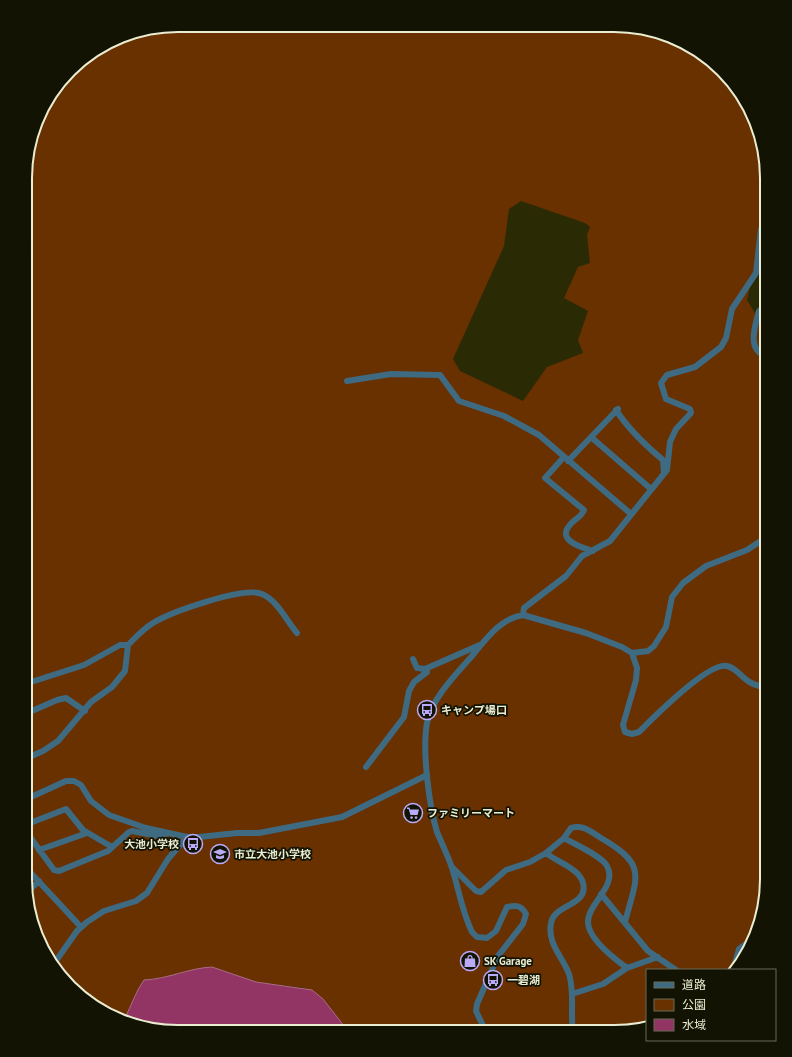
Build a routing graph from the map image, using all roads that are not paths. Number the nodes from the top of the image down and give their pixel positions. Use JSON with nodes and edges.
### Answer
{"nodes":[{"id":1,"x":760,"y":238,"type":"edge"},
{"id":2,"x":760,"y":310,"type":"edge"},
{"id":3,"x":760,"y":353,"type":"edge"},
{"id":4,"x":347,"y":381,"type":"dead end"},
{"id":5,"x":591,"y":437,"type":"junction"},
{"id":6,"x":566,"y":460,"type":"junction"},
{"id":7,"x":664,"y":473,"type":"junction"},
{"id":8,"x":651,"y":489,"type":"junction"},
{"id":9,"x":631,"y":514,"type":"junction"},
{"id":10,"x":760,"y":542,"type":"edge"},
{"id":11,"x":592,"y":551,"type":"junction"},
{"id":12,"x":523,"y":615,"type":"junction"},
{"id":13,"x":297,"y":632,"type":"dead end"},
{"id":14,"x":483,"y":643,"type":"junction"},
{"id":15,"x":128,"y":645,"type":"junction"},
{"id":16,"x":632,"y":653,"type":"junction"},
{"id":17,"x":413,"y":659,"type":"dead end"},
{"id":18,"x":425,"y":669,"type":"junction"},
{"id":19,"x":32,"y":682,"type":"edge"},
{"id":20,"x":760,"y":686,"type":"edge"},
{"id":21,"x":32,"y":711,"type":"edge"},
{"id":22,"x":85,"y":711,"type":"junction"},
{"id":23,"x":32,"y":756,"type":"edge"},
{"id":24,"x":366,"y":767,"type":"dead end"},
{"id":25,"x":427,"y":775,"type":"junction"},
{"id":26,"x":32,"y":797,"type":"edge"},
{"id":27,"x":32,"y":822,"type":"edge"},
{"id":28,"x":87,"y":833,"type":"junction"},
{"id":29,"x":167,"y":833,"type":"junction"},
{"id":30,"x":187,"y":837,"type":"junction"},
{"id":31,"x":564,"y":838,"type":"junction"},
{"id":32,"x":32,"y":840,"type":"edge"},
{"id":33,"x":112,"y":847,"type":"junction"},
{"id":34,"x":39,"y":850,"type":"junction"},
{"id":35,"x":546,"y":853,"type":"junction"},
{"id":36,"x":452,"y":867,"type":"junction"},
{"id":37,"x":32,"y":874,"type":"edge"},
{"id":38,"x":39,"y":881,"type":"junction"},
{"id":39,"x":32,"y":887,"type":"edge"},
{"id":40,"x":601,"y":894,"type":"junction"},
{"id":41,"x":625,"y":922,"type":"junction"},
{"id":42,"x":81,"y":927,"type":"junction"},
{"id":43,"x":744,"y":945,"type":"edge"},
{"id":44,"x":658,"y":957,"type":"junction"},
{"id":45,"x":737,"y":957,"type":"edge"},
{"id":46,"x":57,"y":960,"type":"edge"},
{"id":47,"x":668,"y":963,"type":"junction"},
{"id":48,"x":628,"y":968,"type":"junction"},
{"id":49,"x":666,"y":969,"type":"edge"},
{"id":50,"x":675,"y":969,"type":"edge"},
{"id":51,"x":572,"y":994,"type":"junction"},
{"id":52,"x":483,"y":1025,"type":"edge"},
{"id":53,"x":572,"y":1025,"type":"edge"}],
"edges":[{"from":1,"to":7,"type":"street"},
{"from":2,"to":3,"type":"street"},
{"from":4,"to":6,"type":"street"},
{"from":5,"to":6,"type":"street"},
{"from":5,"to":7,"type":"street"},
{"from":5,"to":8,"type":"street"},
{"from":6,"to":9,"type":"street"},
{"from":6,"to":11,"type":"street"},
{"from":7,"to":8,"type":"street"},
{"from":8,"to":9,"type":"street"},
{"from":9,"to":11,"type":"street"},
{"from":10,"to":16,"type":"street"},
{"from":11,"to":12,"type":"street"},
{"from":12,"to":14,"type":"street"},
{"from":12,"to":16,"type":"street"},
{"from":13,"to":15,"type":"street"},
{"from":14,"to":18,"type":"street"},
{"from":14,"to":25,"type":"street"},
{"from":15,"to":19,"type":"street"},
{"from":15,"to":22,"type":"street"},
{"from":16,"to":20,"type":"street"},
{"from":17,"to":18,"type":"street"},
{"from":18,"to":24,"type":"street"},
{"from":21,"to":22,"type":"street"},
{"from":22,"to":23,"type":"street"},
{"from":25,"to":30,"type":"street"},
{"from":25,"to":36,"type":"street"},
{"from":26,"to":29,"type":"street"},
{"from":27,"to":28,"type":"street"},
{"from":28,"to":33,"type":"street"},
{"from":28,"to":34,"type":"street"},
{"from":29,"to":30,"type":"street"},
{"from":29,"to":33,"type":"street"},
{"from":30,"to":42,"type":"street"},
{"from":31,"to":35,"type":"street"},
{"from":31,"to":40,"type":"street"},
{"from":31,"to":41,"type":"street"},
{"from":32,"to":34,"type":"street"},
{"from":33,"to":34,"type":"street"},
{"from":35,"to":36,"type":"street"},
{"from":35,"to":51,"type":"street"},
{"from":36,"to":52,"type":"street"},
{"from":37,"to":38,"type":"street"},
{"from":38,"to":39,"type":"street"},
{"from":38,"to":42,"type":"street"},
{"from":40,"to":41,"type":"street"},
{"from":40,"to":48,"type":"street"},
{"from":41,"to":44,"type":"street"},
{"from":42,"to":46,"type":"street"},
{"from":43,"to":45,"type":"street"},
{"from":44,"to":47,"type":"street"},
{"from":44,"to":48,"type":"street"},
{"from":47,"to":49,"type":"street"},
{"from":47,"to":50,"type":"street"},
{"from":48,"to":51,"type":"street"},
{"from":51,"to":53,"type":"street"}]}
